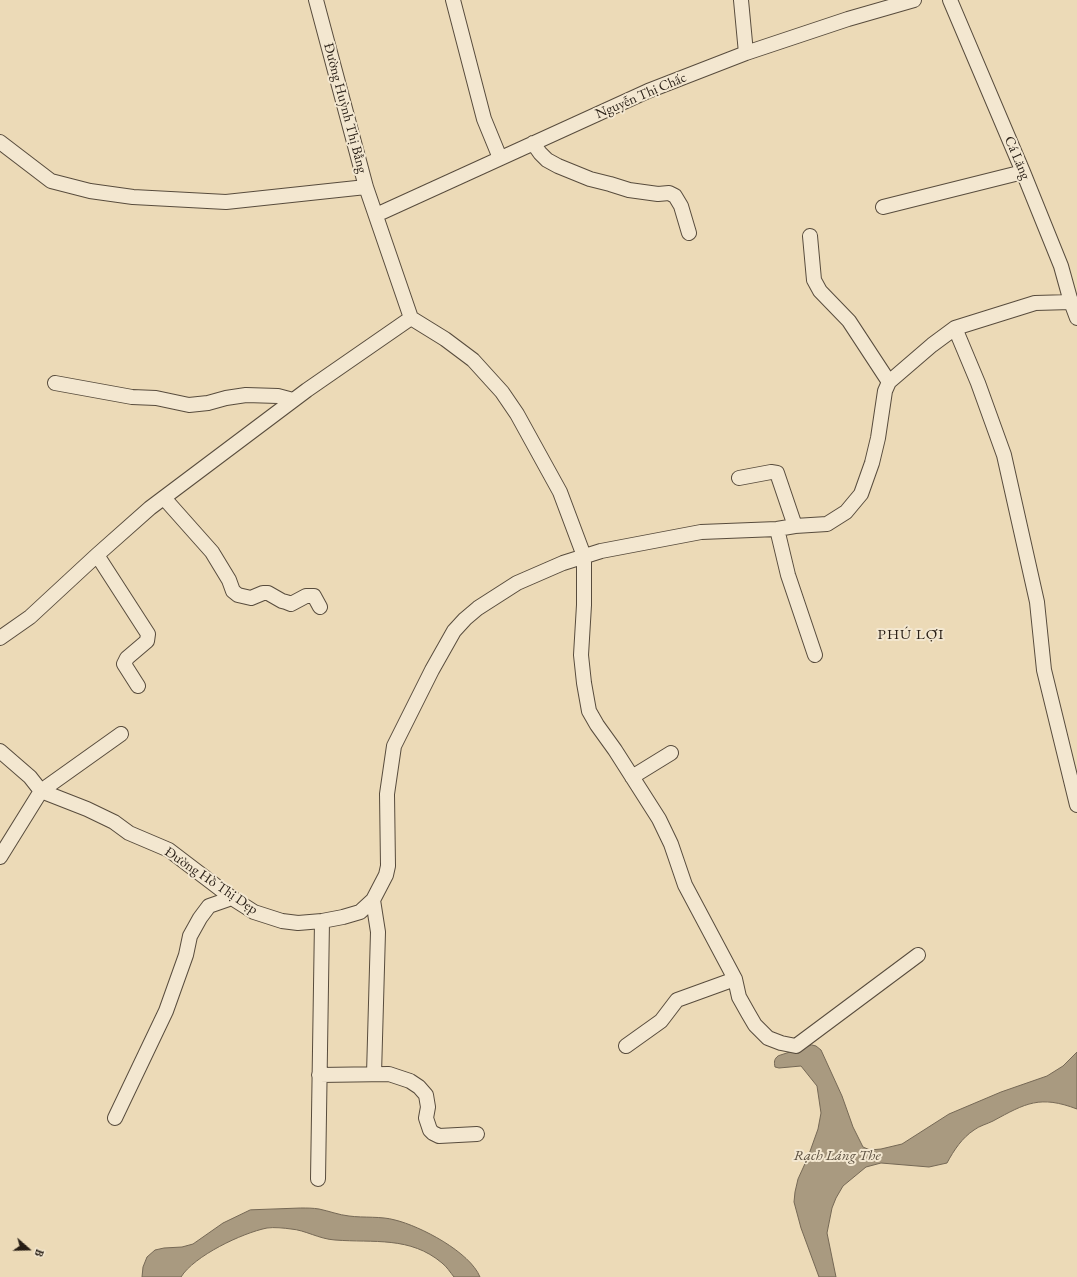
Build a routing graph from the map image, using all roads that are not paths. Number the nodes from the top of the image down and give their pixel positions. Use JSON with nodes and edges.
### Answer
{"nodes":[{"id":1,"x":316,"y":0,"type":"edge"},
{"id":2,"x":453,"y":0,"type":"edge"},
{"id":3,"x":741,"y":0,"type":"edge"},
{"id":4,"x":914,"y":0,"type":"edge"},
{"id":5,"x":950,"y":0,"type":"edge"},
{"id":6,"x":746,"y":53,"type":"junction"},
{"id":7,"x":0,"y":142,"type":"edge"},
{"id":8,"x":533,"y":143,"type":"junction"},
{"id":9,"x":500,"y":158,"type":"junction"},
{"id":10,"x":1024,"y":172,"type":"junction"},
{"id":11,"x":366,"y":188,"type":"junction"},
{"id":12,"x":883,"y":207,"type":"dead end"},
{"id":13,"x":376,"y":215,"type":"junction"},
{"id":14,"x":689,"y":232,"type":"dead end"},
{"id":15,"x":810,"y":236,"type":"dead end"},
{"id":16,"x":1074,"y":303,"type":"edge"},
{"id":17,"x":411,"y":318,"type":"junction"},
{"id":18,"x":1077,"y":318,"type":"edge"},
{"id":19,"x":956,"y":328,"type":"junction"},
{"id":20,"x":889,"y":382,"type":"junction"},
{"id":21,"x":55,"y":383,"type":"dead end"},
{"id":22,"x":293,"y":400,"type":"junction"},
{"id":23,"x":739,"y":478,"type":"dead end"},
{"id":24,"x":164,"y":498,"type":"junction"},
{"id":25,"x":794,"y":526,"type":"junction"},
{"id":26,"x":777,"y":529,"type":"junction"},
{"id":27,"x":97,"y":555,"type":"junction"},
{"id":28,"x":584,"y":556,"type":"junction"},
{"id":29,"x":320,"y":607,"type":"dead end"},
{"id":30,"x":0,"y":638,"type":"edge"},
{"id":31,"x":815,"y":654,"type":"dead end"},
{"id":32,"x":138,"y":686,"type":"dead end"},
{"id":33,"x":121,"y":734,"type":"dead end"},
{"id":34,"x":0,"y":751,"type":"edge"},
{"id":35,"x":671,"y":753,"type":"dead end"},
{"id":36,"x":632,"y":777,"type":"junction"},
{"id":37,"x":41,"y":791,"type":"junction"},
{"id":38,"x":1077,"y":805,"type":"edge"},
{"id":39,"x":0,"y":857,"type":"edge"},
{"id":40,"x":232,"y":898,"type":"junction"},
{"id":41,"x":373,"y":900,"type":"junction"},
{"id":42,"x":322,"y":922,"type":"junction"},
{"id":43,"x":918,"y":955,"type":"dead end"},
{"id":44,"x":735,"y":979,"type":"junction"},
{"id":45,"x":626,"y":1046,"type":"dead end"},
{"id":46,"x":374,"y":1074,"type":"junction"},
{"id":47,"x":319,"y":1075,"type":"junction"},
{"id":48,"x":115,"y":1118,"type":"dead end"},
{"id":49,"x":477,"y":1134,"type":"dead end"},
{"id":50,"x":318,"y":1179,"type":"dead end"}],
"edges":[{"from":1,"to":11,"type":"street","name":"Đường Huỳnh Thị Bẳng"},
{"from":2,"to":9,"type":"street"},
{"from":3,"to":6,"type":"street"},
{"from":4,"to":6,"type":"street","name":"Nguyễn Thị Chấc"},
{"from":5,"to":10,"type":"street","name":"Cá Lăng"},
{"from":6,"to":8,"type":"street","name":"Nguyễn Thị Chấc"},
{"from":7,"to":11,"type":"street"},
{"from":8,"to":9,"type":"street","name":"Nguyễn Thị Chấc"},
{"from":8,"to":14,"type":"street"},
{"from":9,"to":13,"type":"street","name":"Nguyễn Thị Chấc"},
{"from":10,"to":12,"type":"street"},
{"from":10,"to":16,"type":"street","name":"Cá Lăng"},
{"from":11,"to":13,"type":"street","name":"Đường Huỳnh Thị Bẳng"},
{"from":13,"to":17,"type":"street","name":"Đường Huỳnh Thị Bẳng"},
{"from":15,"to":20,"type":"street"},
{"from":16,"to":18,"type":"street","name":"Cá Lăng"},
{"from":16,"to":19,"type":"street"},
{"from":17,"to":22,"type":"street"},
{"from":17,"to":28,"type":"street"},
{"from":19,"to":20,"type":"street"},
{"from":19,"to":38,"type":"street"},
{"from":20,"to":25,"type":"street"},
{"from":21,"to":22,"type":"street"},
{"from":22,"to":24,"type":"street"},
{"from":23,"to":25,"type":"street"},
{"from":24,"to":27,"type":"street"},
{"from":24,"to":29,"type":"street"},
{"from":25,"to":26,"type":"street"},
{"from":26,"to":28,"type":"street"},
{"from":26,"to":31,"type":"street"},
{"from":27,"to":30,"type":"street"},
{"from":27,"to":32,"type":"street"},
{"from":28,"to":36,"type":"street"},
{"from":28,"to":41,"type":"street"},
{"from":33,"to":37,"type":"street"},
{"from":34,"to":37,"type":"street","name":"Đường Hồ Thị Dẹp"},
{"from":35,"to":36,"type":"street"},
{"from":36,"to":44,"type":"street"},
{"from":37,"to":39,"type":"street"},
{"from":37,"to":40,"type":"street","name":"Đường Hồ Thị Dẹp"},
{"from":40,"to":42,"type":"street","name":"Đường Hồ Thị Dẹp"},
{"from":40,"to":48,"type":"street"},
{"from":41,"to":42,"type":"street","name":"Đường Hồ Thị Dẹp"},
{"from":41,"to":46,"type":"street"},
{"from":42,"to":47,"type":"street"},
{"from":43,"to":44,"type":"street"},
{"from":44,"to":45,"type":"street"},
{"from":46,"to":47,"type":"street"},
{"from":46,"to":49,"type":"street"},
{"from":47,"to":50,"type":"street"}]}
